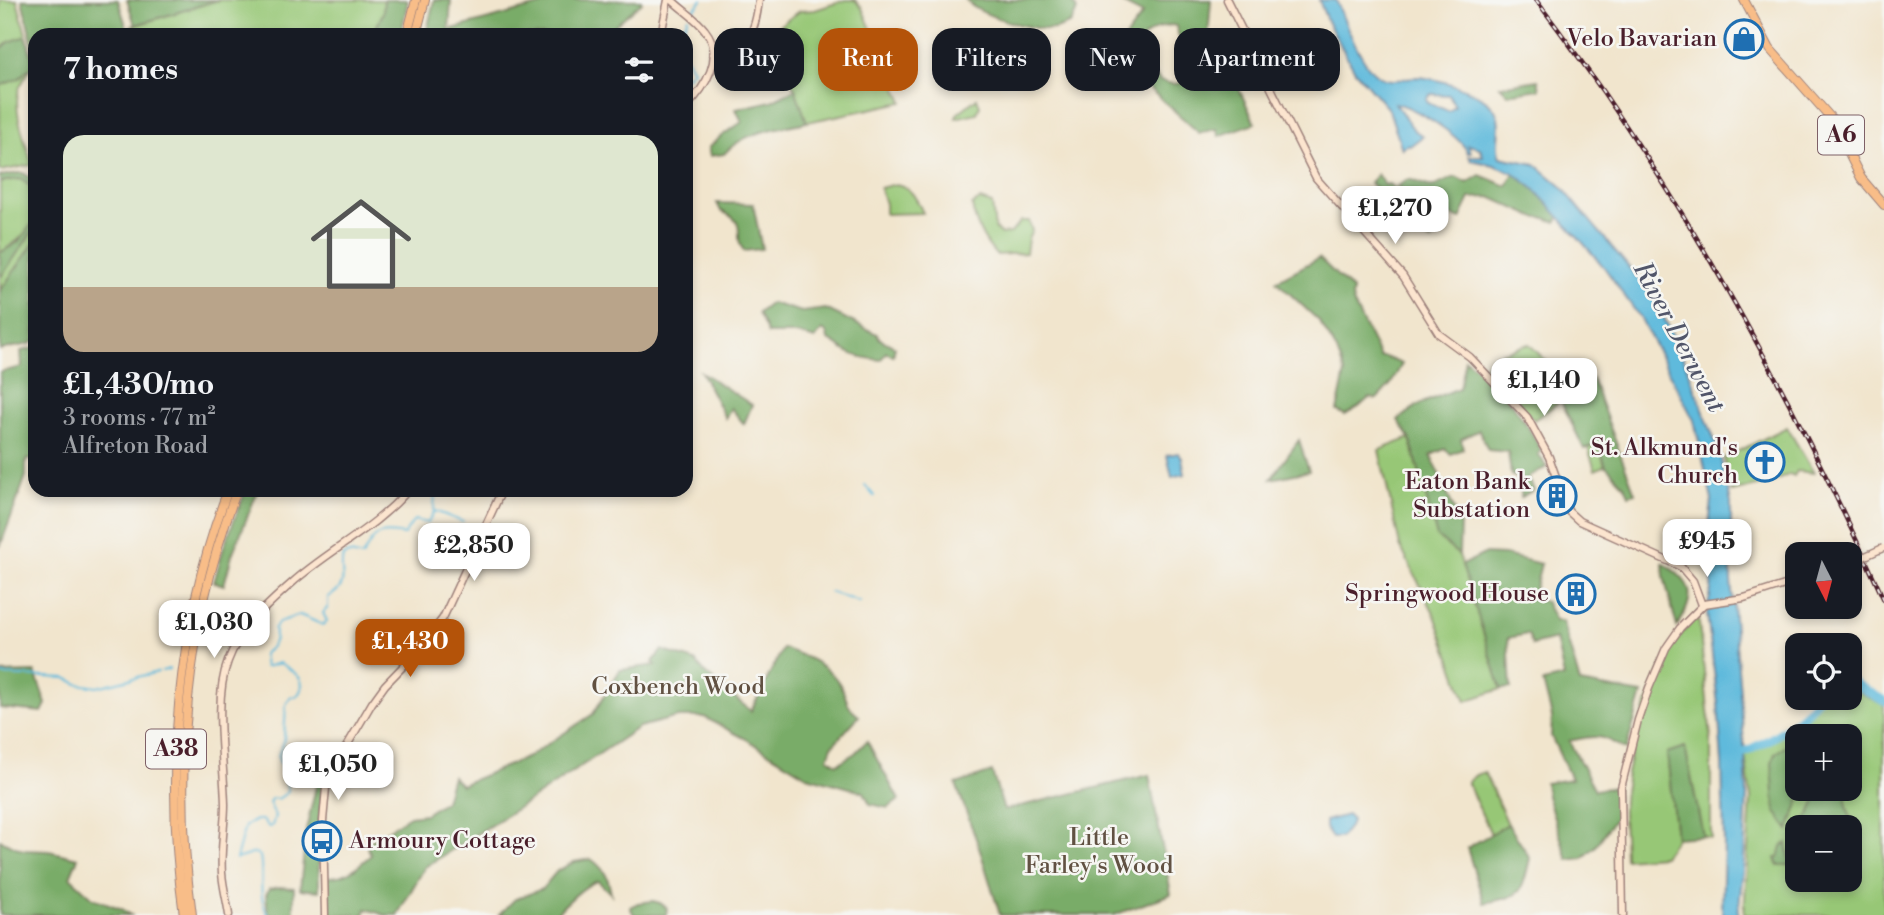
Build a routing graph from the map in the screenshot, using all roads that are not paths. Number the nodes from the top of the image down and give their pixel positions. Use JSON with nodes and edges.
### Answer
{"nodes":[{"id":1,"x":416,"y":0,"type":"edge"},
{"id":2,"x":425,"y":0,"type":"edge"},
{"id":3,"x":670,"y":0,"type":"edge"},
{"id":4,"x":759,"y":0,"type":"edge"},
{"id":5,"x":1227,"y":0,"type":"edge"},
{"id":6,"x":1744,"y":0,"type":"edge"},
{"id":7,"x":409,"y":28,"type":"edge"},
{"id":8,"x":418,"y":28,"type":"edge"},
{"id":9,"x":663,"y":28,"type":"edge"},
{"id":10,"x":713,"y":54,"type":"junction"},
{"id":11,"x":693,"y":99,"type":"edge"},
{"id":12,"x":1884,"y":205,"type":"edge"},
{"id":13,"x":226,"y":497,"type":"edge"},
{"id":14,"x":235,"y":497,"type":"edge"},
{"id":15,"x":401,"y":497,"type":"edge"},
{"id":16,"x":499,"y":497,"type":"edge"},
{"id":17,"x":1884,"y":547,"type":"edge"},
{"id":18,"x":1862,"y":557,"type":"edge"},
{"id":19,"x":1785,"y":585,"type":"edge"},
{"id":20,"x":1705,"y":604,"type":"junction"},
{"id":21,"x":184,"y":915,"type":"edge"},
{"id":22,"x":192,"y":915,"type":"edge"},
{"id":23,"x":229,"y":915,"type":"edge"},
{"id":24,"x":326,"y":915,"type":"edge"},
{"id":25,"x":1623,"y":915,"type":"edge"}],
"edges":[{"from":1,"to":7,"type":"highway"},
{"from":2,"to":8,"type":"highway"},
{"from":3,"to":9,"type":"street"},
{"from":3,"to":10,"type":"street"},
{"from":4,"to":10,"type":"street"},
{"from":5,"to":20,"type":"street"},
{"from":6,"to":12,"type":"highway","number":"A6"},
{"from":10,"to":11,"type":"street"},
{"from":13,"to":21,"type":"highway","number":"A38"},
{"from":14,"to":22,"type":"highway","number":"A38"},
{"from":15,"to":23,"type":"street"},
{"from":16,"to":24,"type":"street"},
{"from":17,"to":18,"type":"street","bridge":true},
{"from":19,"to":20,"type":"street"},
{"from":20,"to":25,"type":"street"}]}
